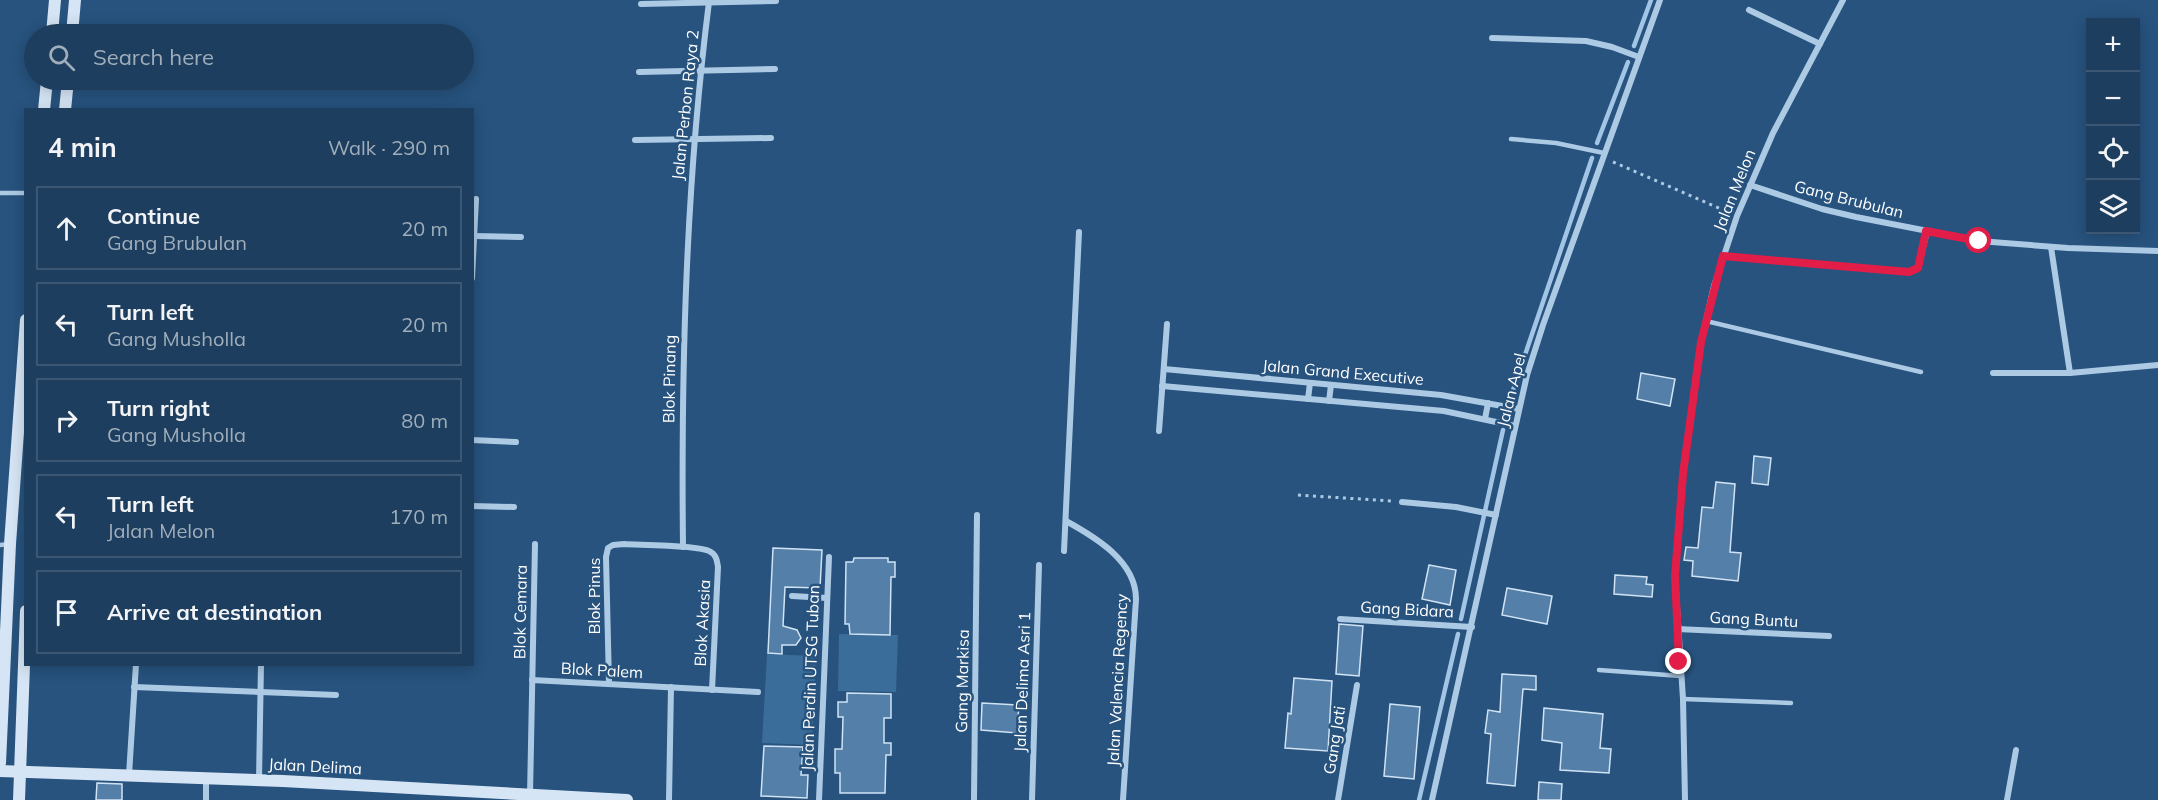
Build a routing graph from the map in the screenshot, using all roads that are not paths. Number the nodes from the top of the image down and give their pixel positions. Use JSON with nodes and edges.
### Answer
{"nodes":[{"id":1,"x":55,"y":0,"type":"edge"},
{"id":2,"x":75,"y":0,"type":"edge"},
{"id":3,"x":1660,"y":0,"type":"edge"},
{"id":4,"x":1843,"y":0,"type":"edge"},
{"id":5,"x":776,"y":1,"type":"edge"},
{"id":6,"x":709,"y":2,"type":"junction"},
{"id":7,"x":641,"y":4,"type":"dead end"},
{"id":8,"x":1749,"y":10,"type":"dead end"},
{"id":9,"x":53,"y":24,"type":"edge"},
{"id":10,"x":73,"y":24,"type":"edge"},
{"id":11,"x":1492,"y":38,"type":"dead end"},
{"id":12,"x":1820,"y":44,"type":"junction"},
{"id":13,"x":1639,"y":57,"type":"junction"},
{"id":14,"x":776,"y":69,"type":"dead end"},
{"id":15,"x":700,"y":71,"type":"junction"},
{"id":16,"x":639,"y":72,"type":"dead end"},
{"id":17,"x":46,"y":90,"type":"edge"},
{"id":18,"x":67,"y":90,"type":"edge"},
{"id":19,"x":44,"y":108,"type":"edge"},
{"id":20,"x":65,"y":108,"type":"edge"},
{"id":21,"x":771,"y":138,"type":"dead end"},
{"id":22,"x":694,"y":139,"type":"junction"},
{"id":23,"x":1511,"y":139,"type":"dead end"},
{"id":24,"x":635,"y":140,"type":"dead end"},
{"id":25,"x":1604,"y":155,"type":"junction"},
{"id":26,"x":1750,"y":185,"type":"junction"},
{"id":27,"x":0,"y":193,"type":"edge"},
{"id":28,"x":24,"y":193,"type":"edge"},
{"id":29,"x":476,"y":199,"type":"dead end"},
{"id":30,"x":688,"y":211,"type":"joint"},
{"id":31,"x":1926,"y":231,"type":"junction"},
{"id":32,"x":1079,"y":232,"type":"dead end"},
{"id":33,"x":474,"y":236,"type":"joint"},
{"id":34,"x":521,"y":237,"type":"dead end"},
{"id":35,"x":2051,"y":247,"type":"junction"},
{"id":36,"x":2158,"y":251,"type":"edge"},
{"id":37,"x":1723,"y":256,"type":"junction"},
{"id":38,"x":1706,"y":321,"type":"junction"},
{"id":39,"x":1167,"y":324,"type":"dead end"},
{"id":40,"x":24,"y":351,"type":"edge"},
{"id":41,"x":2158,"y":365,"type":"edge"},
{"id":42,"x":23,"y":367,"type":"edge"},
{"id":43,"x":1164,"y":369,"type":"junction"},
{"id":44,"x":1922,"y":372,"type":"dead end"},
{"id":45,"x":1992,"y":373,"type":"dead end"},
{"id":46,"x":2070,"y":373,"type":"junction"},
{"id":47,"x":1310,"y":383,"type":"junction"},
{"id":48,"x":1331,"y":385,"type":"junction"},
{"id":49,"x":1162,"y":386,"type":"junction"},
{"id":50,"x":1308,"y":399,"type":"junction"},
{"id":51,"x":1329,"y":401,"type":"junction"},
{"id":52,"x":1488,"y":403,"type":"junction"},
{"id":53,"x":1519,"y":409,"type":"junction"},
{"id":54,"x":1485,"y":419,"type":"junction"},
{"id":55,"x":1515,"y":426,"type":"junction"},
{"id":56,"x":1159,"y":430,"type":"dead end"},
{"id":57,"x":474,"y":440,"type":"edge"},
{"id":58,"x":516,"y":442,"type":"dead end"},
{"id":59,"x":1402,"y":502,"type":"road end"},
{"id":60,"x":474,"y":506,"type":"edge"},
{"id":61,"x":514,"y":507,"type":"dead end"},
{"id":62,"x":977,"y":515,"type":"dead end"},
{"id":63,"x":1493,"y":515,"type":"junction"},
{"id":64,"x":6,"y":521,"type":"edge"},
{"id":65,"x":1066,"y":521,"type":"junction"},
{"id":66,"x":5,"y":544,"type":"edge"},
{"id":67,"x":535,"y":544,"type":"dead end"},
{"id":68,"x":683,"y":547,"type":"junction"},
{"id":69,"x":1064,"y":551,"type":"dead end"},
{"id":70,"x":829,"y":557,"type":"dead end"},
{"id":71,"x":1039,"y":565,"type":"dead end"},
{"id":72,"x":792,"y":596,"type":"dead end"},
{"id":73,"x":827,"y":598,"type":"junction"},
{"id":74,"x":1340,"y":619,"type":"dead end"},
{"id":75,"x":1472,"y":627,"type":"junction"},
{"id":76,"x":1677,"y":629,"type":"junction"},
{"id":77,"x":1829,"y":636,"type":"dead end"},
{"id":78,"x":24,"y":657,"type":"edge"},
{"id":79,"x":136,"y":666,"type":"edge"},
{"id":80,"x":261,"y":666,"type":"edge"},
{"id":81,"x":1599,"y":670,"type":"dead end"},
{"id":82,"x":1681,"y":676,"type":"junction"},
{"id":83,"x":532,"y":680,"type":"junction"},
{"id":84,"x":609,"y":684,"type":"junction"},
{"id":85,"x":1357,"y":685,"type":"dead end"},
{"id":86,"x":134,"y":687,"type":"junction"},
{"id":87,"x":671,"y":687,"type":"junction"},
{"id":88,"x":712,"y":690,"type":"junction"},
{"id":89,"x":261,"y":692,"type":"junction"},
{"id":90,"x":758,"y":692,"type":"dead end"},
{"id":91,"x":336,"y":695,"type":"dead end"},
{"id":92,"x":1683,"y":699,"type":"junction"},
{"id":93,"x":1791,"y":703,"type":"dead end"},
{"id":94,"x":2016,"y":750,"type":"dead end"},
{"id":95,"x":0,"y":763,"type":"edge"},
{"id":96,"x":0,"y":771,"type":"edge"},
{"id":97,"x":19,"y":771,"type":"junction"},
{"id":98,"x":129,"y":775,"type":"junction"},
{"id":99,"x":207,"y":778,"type":"junction"},
{"id":100,"x":259,"y":780,"type":"junction"},
{"id":101,"x":526,"y":796,"type":"edge"},
{"id":102,"x":19,"y":800,"type":"edge"},
{"id":103,"x":206,"y":800,"type":"edge"},
{"id":104,"x":627,"y":800,"type":"edge"},
{"id":105,"x":669,"y":800,"type":"edge"},
{"id":106,"x":819,"y":800,"type":"edge"},
{"id":107,"x":974,"y":800,"type":"edge"},
{"id":108,"x":1032,"y":800,"type":"edge"},
{"id":109,"x":1123,"y":800,"type":"edge"},
{"id":110,"x":1338,"y":800,"type":"edge"},
{"id":111,"x":1432,"y":800,"type":"edge"},
{"id":112,"x":1685,"y":800,"type":"edge"},
{"id":113,"x":2007,"y":800,"type":"edge"}],
"edges":[{"from":1,"to":9,"type":"main road"},
{"from":2,"to":10,"type":"main road"},
{"from":3,"to":13,"type":"street","name":"Jalan Apel"},
{"from":4,"to":12,"type":"street","name":"Jalan Melon"},
{"from":5,"to":6,"type":"street"},
{"from":6,"to":7,"type":"street"},
{"from":6,"to":15,"type":"street","name":"Jalan Perbon Raya 2"},
{"from":8,"to":12,"type":"street"},
{"from":11,"to":13,"type":"street"},
{"from":12,"to":26,"type":"street","name":"Jalan Melon"},
{"from":13,"to":25,"type":"street","name":"Jalan Apel"},
{"from":14,"to":15,"type":"street"},
{"from":15,"to":16,"type":"street"},
{"from":15,"to":22,"type":"street","name":"Jalan Perbon Raya 2"},
{"from":17,"to":19,"type":"main road"},
{"from":18,"to":20,"type":"main road"},
{"from":21,"to":22,"type":"street"},
{"from":22,"to":24,"type":"street"},
{"from":22,"to":30,"type":"street","name":"Jalan Perbon Raya 2"},
{"from":23,"to":25,"type":"lane"},
{"from":25,"to":53,"type":"street","name":"Jalan Apel"},
{"from":26,"to":31,"type":"street","name":"Gang Brubulan"},
{"from":26,"to":37,"type":"street","name":"Jalan Melon"},
{"from":27,"to":28,"type":"lane"},
{"from":29,"to":33,"type":"street"},
{"from":30,"to":68,"type":"street","name":"Blok Pinang"},
{"from":31,"to":35,"type":"street","name":"Gang Brubulan"},
{"from":31,"to":37,"type":"street"},
{"from":32,"to":65,"type":"street"},
{"from":33,"to":34,"type":"street"},
{"from":35,"to":36,"type":"street","name":"Gang Brubulan"},
{"from":35,"to":46,"type":"street"},
{"from":37,"to":38,"type":"street","name":"Jalan Melon"},
{"from":38,"to":44,"type":"lane"},
{"from":38,"to":76,"type":"street","name":"Jalan Melon"},
{"from":39,"to":43,"type":"street"},
{"from":40,"to":42,"type":"main road"},
{"from":41,"to":46,"type":"street"},
{"from":42,"to":64,"type":"main road"},
{"from":43,"to":47,"type":"street","name":"Jalan Grand Executive"},
{"from":43,"to":49,"type":"street"},
{"from":45,"to":46,"type":"street"},
{"from":47,"to":48,"type":"street","name":"Jalan Grand Executive"},
{"from":47,"to":50,"type":"street"},
{"from":48,"to":51,"type":"street"},
{"from":48,"to":52,"type":"street","name":"Jalan Grand Executive"},
{"from":49,"to":50,"type":"street","name":"Jalan Grand Executive"},
{"from":49,"to":56,"type":"street"},
{"from":50,"to":51,"type":"street","name":"Jalan Grand Executive"},
{"from":51,"to":54,"type":"street","name":"Jalan Grand Executive"},
{"from":52,"to":53,"type":"street","name":"Jalan Grand Executive"},
{"from":52,"to":54,"type":"street"},
{"from":53,"to":55,"type":"street","name":"Jalan Apel"},
{"from":54,"to":55,"type":"street","name":"Jalan Grand Executive"},
{"from":55,"to":63,"type":"street","name":"Jalan Apel"},
{"from":57,"to":58,"type":"street"},
{"from":59,"to":63,"type":"street"},
{"from":60,"to":61,"type":"street"},
{"from":62,"to":107,"type":"street","name":"Gang Markisa"},
{"from":63,"to":75,"type":"street","name":"Jalan Apel"},
{"from":64,"to":66,"type":"main road"},
{"from":65,"to":69,"type":"street"},
{"from":65,"to":109,"type":"street","name":"Jalan Valencia Regency"},
{"from":66,"to":95,"type":"main road"},
{"from":67,"to":83,"type":"street","name":"Blok Cemara"},
{"from":68,"to":84,"type":"street","name":"Blok Pinus"},
{"from":68,"to":88,"type":"street","name":"Blok Akasia"},
{"from":70,"to":73,"type":"street","name":"Jalan Perdin UTSG Tuban"},
{"from":71,"to":108,"type":"street","name":"Jalan Delima Asri 1"},
{"from":72,"to":73,"type":"street"},
{"from":73,"to":106,"type":"street","name":"Jalan Perdin UTSG Tuban"},
{"from":74,"to":75,"type":"street","name":"Gang Bidara"},
{"from":75,"to":111,"type":"street","name":"Jalan Apel"},
{"from":76,"to":77,"type":"street","name":"Gang Buntu"},
{"from":76,"to":82,"type":"street","name":"Jalan Melon"},
{"from":78,"to":97,"type":"main road"},
{"from":79,"to":86,"type":"street"},
{"from":80,"to":89,"type":"street"},
{"from":81,"to":82,"type":"lane"},
{"from":82,"to":92,"type":"street","name":"Jalan Melon"},
{"from":83,"to":84,"type":"street","name":"Blok Palem"},
{"from":83,"to":101,"type":"street","name":"Blok Cemara"},
{"from":84,"to":87,"type":"street","name":"Blok Palem"},
{"from":85,"to":110,"type":"street","name":"Gang Jati"},
{"from":86,"to":89,"type":"street"},
{"from":86,"to":98,"type":"street"},
{"from":87,"to":88,"type":"street","name":"Blok Akasia"},
{"from":87,"to":105,"type":"street"},
{"from":88,"to":90,"type":"street","name":"Blok Akasia"},
{"from":89,"to":91,"type":"street"},
{"from":89,"to":100,"type":"street"},
{"from":92,"to":93,"type":"lane"},
{"from":92,"to":112,"type":"street","name":"Jalan Melon"},
{"from":94,"to":113,"type":"street"},
{"from":96,"to":97,"type":"main road","name":"Jalan Delima"},
{"from":97,"to":98,"type":"main road","name":"Jalan Delima"},
{"from":97,"to":102,"type":"main road"},
{"from":98,"to":99,"type":"main road","name":"Jalan Delima"},
{"from":99,"to":100,"type":"main road","name":"Jalan Delima"},
{"from":99,"to":103,"type":"street"},
{"from":100,"to":101,"type":"main road","name":"Jalan Delima"},
{"from":101,"to":104,"type":"main road","name":"Jalan Delima"}]}
